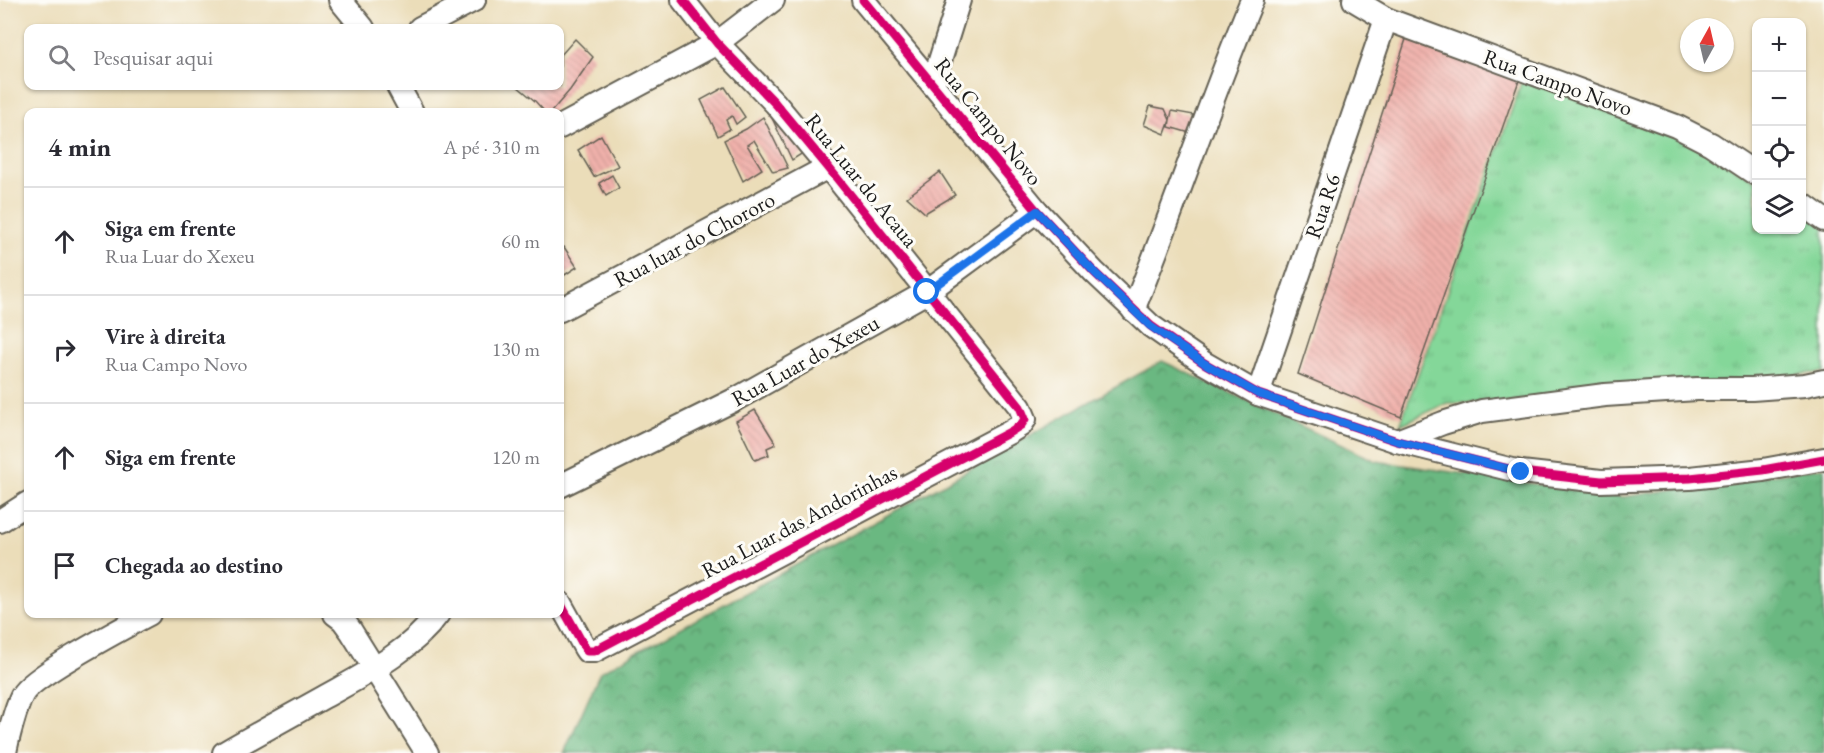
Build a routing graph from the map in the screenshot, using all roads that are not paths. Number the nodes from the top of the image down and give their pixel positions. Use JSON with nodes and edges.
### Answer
{"nodes":[{"id":1,"x":340,"y":0,"type":"edge"},
{"id":2,"x":474,"y":0,"type":"edge"},
{"id":3,"x":683,"y":0,"type":"edge"},
{"id":4,"x":773,"y":0,"type":"edge"},
{"id":5,"x":863,"y":0,"type":"edge"},
{"id":6,"x":959,"y":0,"type":"edge"},
{"id":7,"x":1252,"y":0,"type":"edge"},
{"id":8,"x":1362,"y":2,"type":"edge"},
{"id":9,"x":1386,"y":19,"type":"junction"},
{"id":10,"x":360,"y":24,"type":"edge"},
{"id":11,"x":428,"y":24,"type":"edge"},
{"id":12,"x":717,"y":43,"type":"junction"},
{"id":13,"x":933,"y":82,"type":"junction"},
{"id":14,"x":400,"y":90,"type":"edge"},
{"id":15,"x":410,"y":108,"type":"edge"},
{"id":16,"x":564,"y":126,"type":"edge"},
{"id":17,"x":828,"y":167,"type":"junction"},
{"id":18,"x":1752,"y":171,"type":"edge"},
{"id":19,"x":1806,"y":207,"type":"edge"},
{"id":20,"x":1037,"y":211,"type":"junction"},
{"id":21,"x":1824,"y":220,"type":"edge"},
{"id":22,"x":927,"y":292,"type":"junction"},
{"id":23,"x":564,"y":308,"type":"edge"},
{"id":24,"x":1133,"y":310,"type":"junction"},
{"id":25,"x":1824,"y":381,"type":"edge"},
{"id":26,"x":1258,"y":394,"type":"junction"},
{"id":27,"x":1025,"y":419,"type":"joint"},
{"id":28,"x":1397,"y":441,"type":"junction"},
{"id":29,"x":1824,"y":459,"type":"edge"},
{"id":30,"x":564,"y":484,"type":"edge"},
{"id":31,"x":24,"y":506,"type":"edge"},
{"id":32,"x":0,"y":521,"type":"edge"},
{"id":33,"x":564,"y":610,"type":"edge"},
{"id":34,"x":142,"y":618,"type":"edge"},
{"id":35,"x":340,"y":618,"type":"edge"},
{"id":36,"x":435,"y":618,"type":"edge"},
{"id":37,"x":375,"y":668,"type":"junction"},
{"id":38,"x":0,"y":750,"type":"edge"},
{"id":39,"x":6,"y":753,"type":"edge"},
{"id":40,"x":224,"y":753,"type":"edge"},
{"id":41,"x":427,"y":753,"type":"edge"}],
"edges":[{"from":1,"to":10,"type":"street"},
{"from":2,"to":11,"type":"street"},
{"from":3,"to":12,"type":"street","name":"Rua Luar do Acaua"},
{"from":4,"to":12,"type":"street"},
{"from":5,"to":13,"type":"street","name":"Rua Campo Novo"},
{"from":6,"to":13,"type":"street"},
{"from":7,"to":24,"type":"street"},
{"from":8,"to":9,"type":"street","name":"Rua Campo Novo"},
{"from":9,"to":18,"type":"street","name":"Rua Campo Novo"},
{"from":9,"to":26,"type":"street","name":"Rua R6"},
{"from":12,"to":16,"type":"street"},
{"from":12,"to":17,"type":"street","name":"Rua Luar do Acaua"},
{"from":13,"to":20,"type":"street","name":"Rua Campo Novo"},
{"from":14,"to":15,"type":"street"},
{"from":17,"to":22,"type":"street","name":"Rua Luar do Acaua"},
{"from":17,"to":23,"type":"street","name":"Rua luar do Chororo"},
{"from":19,"to":21,"type":"street"},
{"from":20,"to":22,"type":"street","name":"Rua Luar do Xexeu"},
{"from":20,"to":24,"type":"street","name":"Rua Campo Novo"},
{"from":22,"to":27,"type":"street","name":"Rua Luar do Acaua"},
{"from":22,"to":30,"type":"street","name":"Rua Luar do Xexeu"},
{"from":24,"to":26,"type":"street","name":"Rua Campo Novo"},
{"from":25,"to":28,"type":"street"},
{"from":26,"to":28,"type":"street","name":"Rua Campo Novo"},
{"from":27,"to":33,"type":"street","name":"Rua Luar das Andorinhas"},
{"from":28,"to":29,"type":"street","name":"Rua Campo Novo"},
{"from":31,"to":32,"type":"street"},
{"from":34,"to":39,"type":"street"},
{"from":35,"to":37,"type":"street"},
{"from":36,"to":37,"type":"street"},
{"from":37,"to":40,"type":"street"},
{"from":37,"to":41,"type":"street"},
{"from":38,"to":39,"type":"street"}]}
